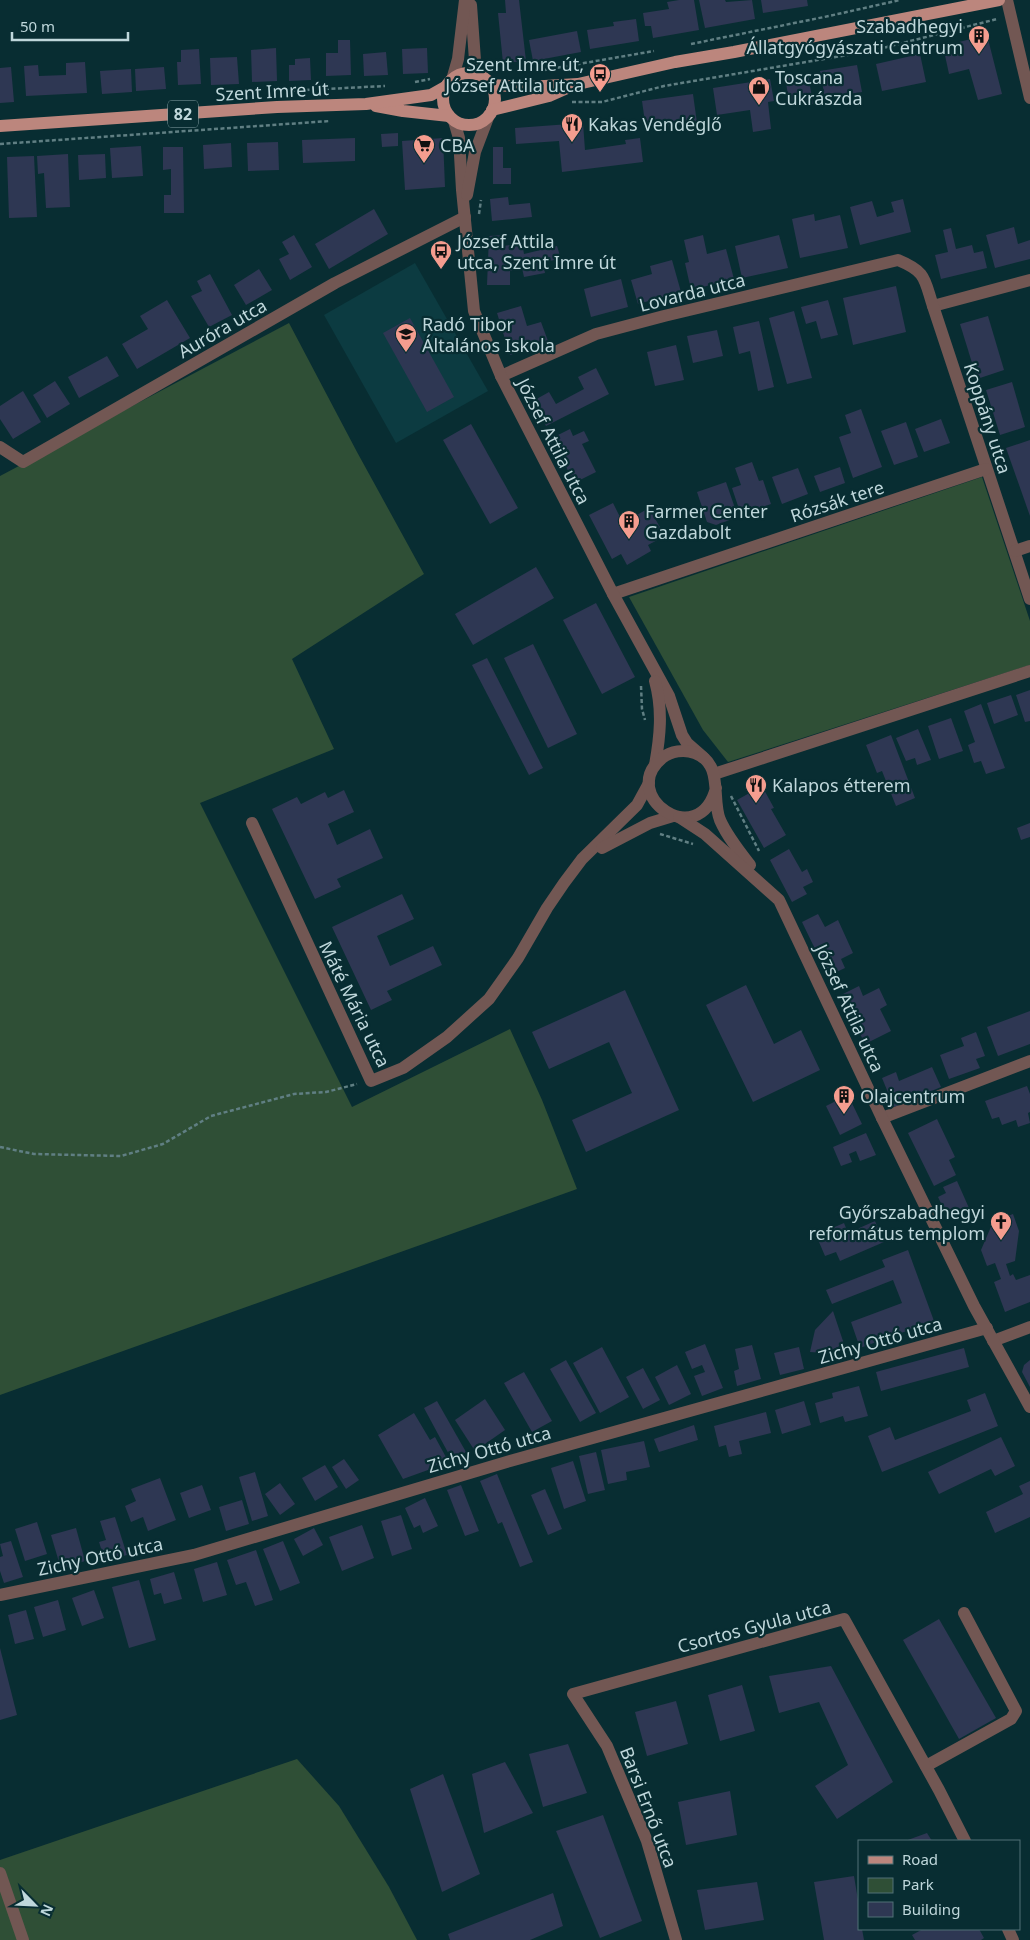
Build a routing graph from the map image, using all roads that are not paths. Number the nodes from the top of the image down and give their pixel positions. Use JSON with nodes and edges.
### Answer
{"nodes":[{"id":1,"x":465,"y":0,"type":"edge"},
{"id":2,"x":470,"y":0,"type":"edge"},
{"id":3,"x":999,"y":0,"type":"edge"},
{"id":4,"x":1007,"y":0,"type":"edge"},
{"id":5,"x":476,"y":74,"type":"junction"},
{"id":6,"x":449,"y":83,"type":"junction"},
{"id":7,"x":578,"y":84,"type":"junction"},
{"id":8,"x":490,"y":85,"type":"junction"},
{"id":9,"x":1030,"y":98,"type":"edge"},
{"id":10,"x":366,"y":104,"type":"junction"},
{"id":11,"x":491,"y":113,"type":"junction"},
{"id":12,"x":452,"y":118,"type":"junction"},
{"id":13,"x":0,"y":126,"type":"edge"},
{"id":14,"x":465,"y":217,"type":"junction"},
{"id":15,"x":898,"y":260,"type":"joint"},
{"id":16,"x":1030,"y":280,"type":"edge"},
{"id":17,"x":933,"y":306,"type":"junction"},
{"id":18,"x":501,"y":376,"type":"junction"},
{"id":19,"x":0,"y":447,"type":"edge"},
{"id":20,"x":986,"y":469,"type":"junction"},
{"id":21,"x":1030,"y":546,"type":"edge"},
{"id":22,"x":1014,"y":551,"type":"junction"},
{"id":23,"x":613,"y":594,"type":"junction"},
{"id":24,"x":1030,"y":599,"type":"edge"},
{"id":25,"x":651,"y":667,"type":"junction"},
{"id":26,"x":1030,"y":672,"type":"edge"},
{"id":27,"x":703,"y":757,"type":"junction"},
{"id":28,"x":655,"y":766,"type":"junction"},
{"id":29,"x":714,"y":774,"type":"junction"},
{"id":30,"x":649,"y":783,"type":"junction"},
{"id":31,"x":716,"y":788,"type":"junction"},
{"id":32,"x":676,"y":816,"type":"junction"},
{"id":33,"x":252,"y":823,"type":"dead end"},
{"id":34,"x":582,"y":859,"type":"junction"},
{"id":35,"x":772,"y":893,"type":"junction"},
{"id":36,"x":1030,"y":1062,"type":"edge"},
{"id":37,"x":882,"y":1118,"type":"junction"},
{"id":38,"x":1030,"y":1327,"type":"edge"},
{"id":39,"x":987,"y":1328,"type":"junction"},
{"id":40,"x":993,"y":1341,"type":"junction"},
{"id":41,"x":1030,"y":1407,"type":"edge"},
{"id":42,"x":0,"y":1595,"type":"edge"},
{"id":43,"x":964,"y":1613,"type":"dead end"},
{"id":44,"x":573,"y":1694,"type":"joint"},
{"id":45,"x":926,"y":1766,"type":"junction"},
{"id":46,"x":964,"y":1840,"type":"edge"},
{"id":47,"x":0,"y":1873,"type":"edge"},
{"id":48,"x":23,"y":1940,"type":"edge"},
{"id":49,"x":676,"y":1940,"type":"edge"}],
"edges":[{"from":1,"to":6,"type":"street"},
{"from":2,"to":5,"type":"street"},
{"from":3,"to":7,"type":"main road","number":"82"},
{"from":4,"to":9,"type":"street"},
{"from":5,"to":6,"type":"main road","number":"82"},
{"from":5,"to":8,"type":"main road"},
{"from":6,"to":10,"type":"main road","name":"Szent Imre út","number":"82"},
{"from":6,"to":12,"type":"main road"},
{"from":7,"to":8,"type":"main road","number":"82"},
{"from":7,"to":11,"type":"main road","number":"82"},
{"from":8,"to":11,"type":"main road"},
{"from":10,"to":12,"type":"main road","name":"Szent Imre út","number":"82"},
{"from":10,"to":13,"type":"main road","name":"Szent Imre út","number":"82"},
{"from":11,"to":12,"type":"main road","number":"82"},
{"from":11,"to":14,"type":"street","name":"József Attila utca"},
{"from":12,"to":14,"type":"street","name":"József Attila utca"},
{"from":14,"to":18,"type":"street","name":"József Attila utca"},
{"from":14,"to":19,"type":"street","name":"Auróra utca"},
{"from":15,"to":17,"type":"street","name":"Koppány utca"},
{"from":15,"to":18,"type":"street","name":"Lovarda utca"},
{"from":16,"to":17,"type":"street"},
{"from":17,"to":20,"type":"street","name":"Koppány utca"},
{"from":18,"to":23,"type":"street","name":"József Attila utca"},
{"from":20,"to":22,"type":"street","name":"Koppány utca"},
{"from":20,"to":23,"type":"street","name":"Rózsák tere"},
{"from":21,"to":22,"type":"street"},
{"from":22,"to":24,"type":"street","name":"Koppány utca"},
{"from":23,"to":25,"type":"street","name":"József Attila utca"},
{"from":25,"to":27,"type":"street","name":"József Attila utca"},
{"from":25,"to":28,"type":"street"},
{"from":26,"to":29,"type":"street"},
{"from":27,"to":28,"type":"street"},
{"from":27,"to":29,"type":"street","name":"József Attila utca"},
{"from":28,"to":30,"type":"street"},
{"from":29,"to":31,"type":"street","name":"József Attila utca"},
{"from":30,"to":32,"type":"street","name":"József Attila utca"},
{"from":30,"to":34,"type":"street","name":"Máté Mária utca"},
{"from":31,"to":32,"type":"street"},
{"from":31,"to":35,"type":"street","name":"József Attila utca"},
{"from":32,"to":34,"type":"street","name":"Máté Mária utca"},
{"from":32,"to":35,"type":"street","name":"József Attila utca"},
{"from":33,"to":34,"type":"street","name":"Máté Mária utca"},
{"from":35,"to":37,"type":"street","name":"József Attila utca"},
{"from":36,"to":37,"type":"street"},
{"from":37,"to":39,"type":"street","name":"József Attila utca"},
{"from":38,"to":40,"type":"street"},
{"from":39,"to":40,"type":"street","name":"József Attila utca"},
{"from":39,"to":42,"type":"street","name":"Zichy Ottó utca"},
{"from":40,"to":41,"type":"street","name":"József Attila utca"},
{"from":43,"to":45,"type":"street"},
{"from":44,"to":45,"type":"street","name":"Csortos Gyula utca"},
{"from":44,"to":49,"type":"street","name":"Barsi Ernő utca"},
{"from":45,"to":46,"type":"street","name":"Csortos Gyula utca"},
{"from":47,"to":48,"type":"street"}]}
